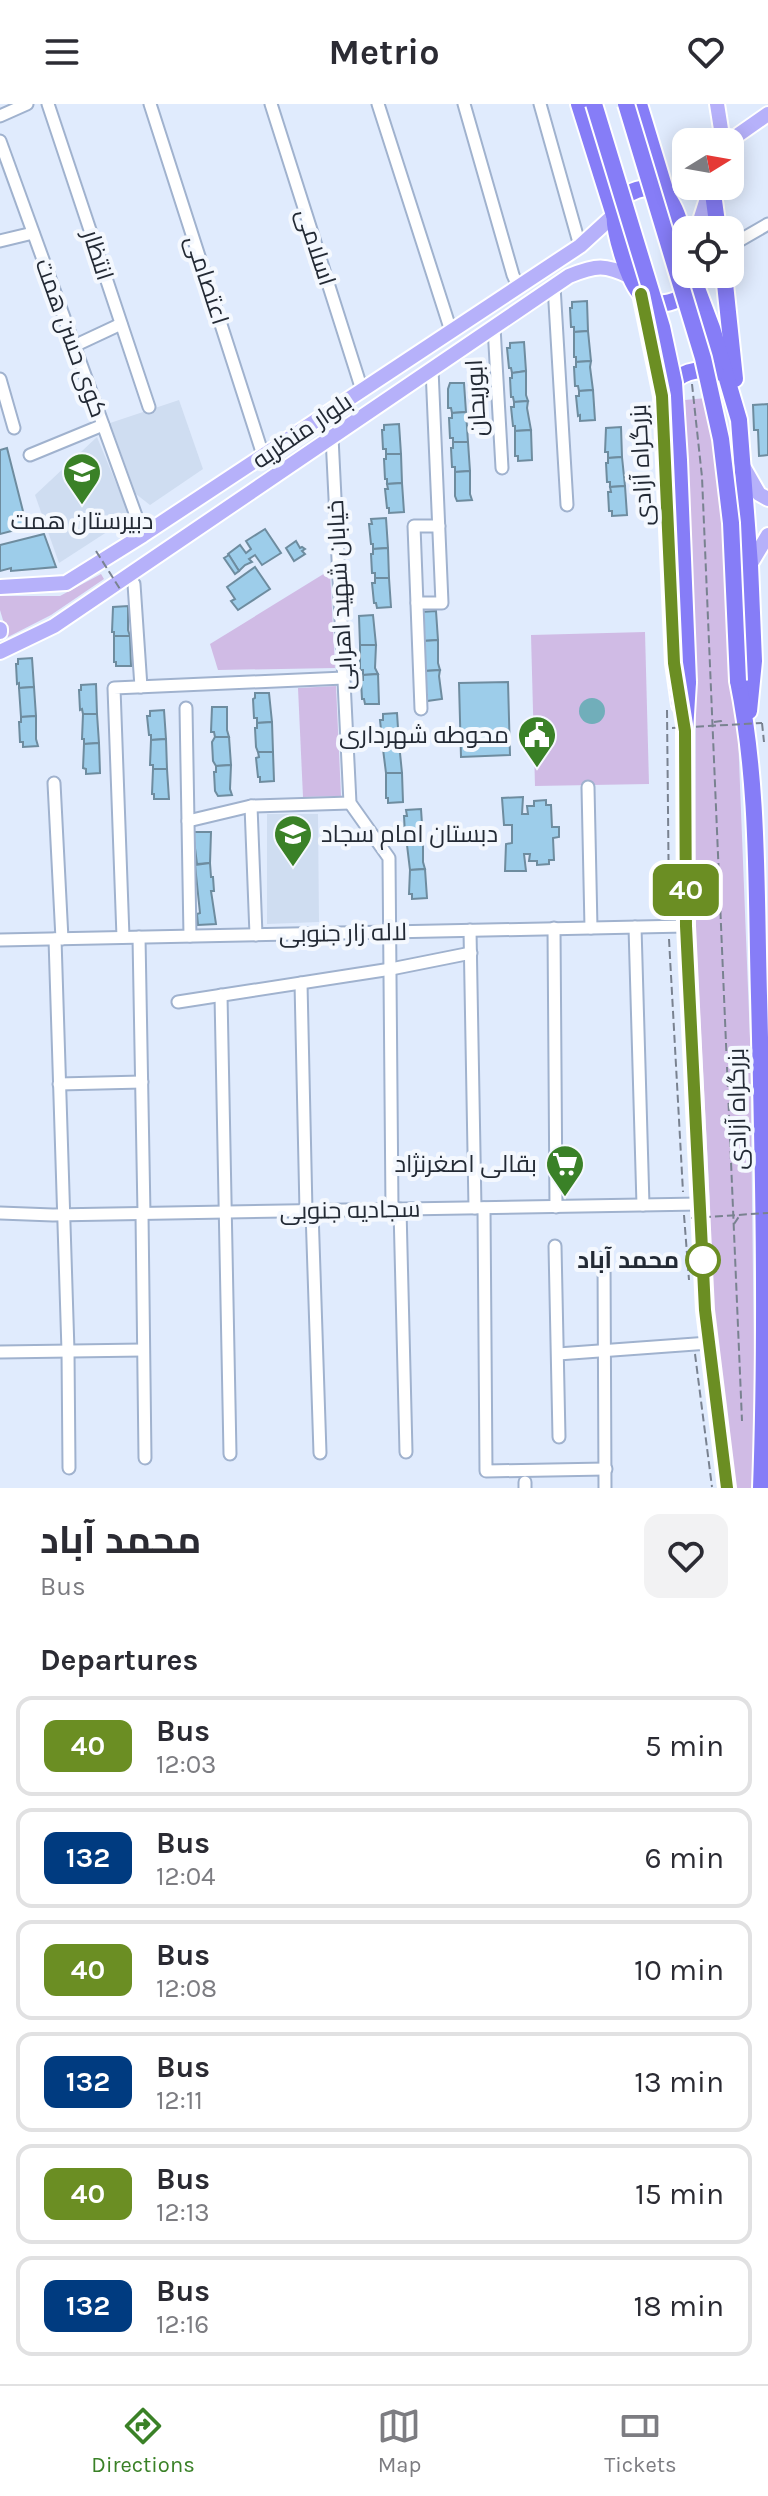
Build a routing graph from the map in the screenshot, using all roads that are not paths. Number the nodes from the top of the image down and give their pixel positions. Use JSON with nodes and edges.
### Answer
{"nodes":[{"id":1,"x":27,"y":104,"type":"edge"},
{"id":2,"x":48,"y":104,"type":"edge"},
{"id":3,"x":150,"y":104,"type":"edge"},
{"id":4,"x":271,"y":104,"type":"edge"},
{"id":5,"x":378,"y":104,"type":"edge"},
{"id":6,"x":464,"y":104,"type":"edge"},
{"id":7,"x":540,"y":104,"type":"edge"},
{"id":8,"x":579,"y":104,"type":"edge"},
{"id":9,"x":594,"y":104,"type":"edge"},
{"id":10,"x":626,"y":104,"type":"edge"},
{"id":11,"x":639,"y":104,"type":"edge"},
{"id":12,"x":717,"y":104,"type":"edge"},
{"id":13,"x":768,"y":114,"type":"edge"},
{"id":14,"x":0,"y":116,"type":"edge"},
{"id":15,"x":722,"y":128,"type":"edge"},
{"id":16,"x":744,"y":130,"type":"edge"},
{"id":17,"x":0,"y":141,"type":"edge"},
{"id":18,"x":667,"y":196,"type":"junction"},
{"id":19,"x":614,"y":215,"type":"junction"},
{"id":20,"x":677,"y":216,"type":"edge"},
{"id":21,"x":768,"y":224,"type":"edge"},
{"id":22,"x":33,"y":233,"type":"junction"},
{"id":23,"x":744,"y":238,"type":"edge"},
{"id":24,"x":0,"y":241,"type":"edge"},
{"id":25,"x":580,"y":246,"type":"junction"},
{"id":26,"x":631,"y":277,"type":"junction"},
{"id":27,"x":518,"y":286,"type":"junction"},
{"id":28,"x":554,"y":286,"type":"junction"},
{"id":29,"x":688,"y":288,"type":"edge"},
{"id":30,"x":696,"y":288,"type":"edge"},
{"id":31,"x":725,"y":288,"type":"edge"},
{"id":32,"x":641,"y":294,"type":"junction"},
{"id":33,"x":121,"y":324,"type":"junction"},
{"id":34,"x":494,"y":327,"type":"junction"},
{"id":35,"x":451,"y":331,"type":"junction"},
{"id":36,"x":74,"y":346,"type":"junction"},
{"id":37,"x":432,"y":369,"type":"junction"},
{"id":38,"x":0,"y":379,"type":"edge"},
{"id":39,"x":728,"y":379,"type":"junction"},
{"id":40,"x":362,"y":390,"type":"junction"},
{"id":41,"x":662,"y":396,"type":"junction"},
{"id":42,"x":149,"y":407,"type":"dead end"},
{"id":43,"x":739,"y":420,"type":"junction"},
{"id":44,"x":103,"y":425,"type":"junction"},
{"id":45,"x":14,"y":428,"type":"dead end"},
{"id":46,"x":332,"y":437,"type":"junction"},
{"id":47,"x":30,"y":455,"type":"dead end"},
{"id":48,"x":263,"y":455,"type":"junction"},
{"id":49,"x":743,"y":466,"type":"junction"},
{"id":50,"x":502,"y":468,"type":"dead end"},
{"id":51,"x":768,"y":499,"type":"edge"},
{"id":52,"x":567,"y":505,"type":"dead end"},
{"id":53,"x":439,"y":526,"type":"junction"},
{"id":54,"x":143,"y":535,"type":"junction"},
{"id":55,"x":768,"y":535,"type":"edge"},
{"id":56,"x":750,"y":565,"type":"junction"},
{"id":57,"x":134,"y":584,"type":"dead end"},
{"id":58,"x":0,"y":587,"type":"edge"},
{"id":59,"x":417,"y":603,"type":"junction"},
{"id":60,"x":0,"y":652,"type":"edge"},
{"id":61,"x":344,"y":678,"type":"junction"},
{"id":62,"x":141,"y":687,"type":"junction"},
{"id":63,"x":186,"y":708,"type":"dead end"},
{"id":64,"x":421,"y":709,"type":"dead end"},
{"id":65,"x":755,"y":726,"type":"junction"},
{"id":66,"x":675,"y":731,"type":"junction"},
{"id":67,"x":54,"y":783,"type":"dead end"},
{"id":68,"x":588,"y":787,"type":"dead end"},
{"id":69,"x":350,"y":803,"type":"junction"},
{"id":70,"x":251,"y":806,"type":"junction"},
{"id":71,"x":188,"y":821,"type":"junction"},
{"id":72,"x":755,"y":848,"type":"junction"},
{"id":73,"x":768,"y":867,"type":"edge"},
{"id":74,"x":686,"y":926,"type":"junction"},
{"id":75,"x":635,"y":927,"type":"junction"},
{"id":76,"x":554,"y":928,"type":"junction"},
{"id":77,"x":591,"y":928,"type":"junction"},
{"id":78,"x":768,"y":928,"type":"edge"},
{"id":79,"x":470,"y":930,"type":"junction"},
{"id":80,"x":390,"y":932,"type":"junction"},
{"id":81,"x":256,"y":935,"type":"junction"},
{"id":82,"x":190,"y":936,"type":"junction"},
{"id":83,"x":123,"y":937,"type":"junction"},
{"id":84,"x":139,"y":937,"type":"junction"},
{"id":85,"x":58,"y":939,"type":"junction"},
{"id":86,"x":0,"y":940,"type":"edge"},
{"id":87,"x":758,"y":948,"type":"junction"},
{"id":88,"x":471,"y":953,"type":"junction"},
{"id":89,"x":391,"y":969,"type":"junction"},
{"id":90,"x":301,"y":983,"type":"junction"},
{"id":91,"x":221,"y":995,"type":"junction"},
{"id":92,"x":178,"y":1002,"type":"dead end"},
{"id":93,"x":764,"y":1029,"type":"edge"},
{"id":94,"x":142,"y":1082,"type":"junction"},
{"id":95,"x":59,"y":1084,"type":"junction"},
{"id":96,"x":765,"y":1100,"type":"edge"},
{"id":97,"x":765,"y":1145,"type":"edge"},
{"id":98,"x":643,"y":1205,"type":"junction"},
{"id":99,"x":556,"y":1207,"type":"junction"},
{"id":100,"x":479,"y":1208,"type":"junction"},
{"id":101,"x":396,"y":1209,"type":"junction"},
{"id":102,"x":309,"y":1211,"type":"junction"},
{"id":103,"x":696,"y":1211,"type":"junction"},
{"id":104,"x":227,"y":1212,"type":"junction"},
{"id":105,"x":0,"y":1213,"type":"edge"},
{"id":106,"x":143,"y":1214,"type":"junction"},
{"id":107,"x":63,"y":1215,"type":"junction"},
{"id":108,"x":766,"y":1230,"type":"edge"},
{"id":109,"x":555,"y":1246,"type":"dead end"},
{"id":110,"x":604,"y":1257,"type":"dead end"},
{"id":111,"x":709,"y":1343,"type":"junction"},
{"id":112,"x":143,"y":1350,"type":"junction"},
{"id":113,"x":605,"y":1350,"type":"junction"},
{"id":114,"x":68,"y":1351,"type":"junction"},
{"id":115,"x":0,"y":1352,"type":"edge"},
{"id":116,"x":558,"y":1354,"type":"junction"},
{"id":117,"x":559,"y":1437,"type":"dead end"},
{"id":118,"x":406,"y":1452,"type":"dead end"},
{"id":119,"x":320,"y":1453,"type":"dead end"},
{"id":120,"x":230,"y":1454,"type":"dead end"},
{"id":121,"x":762,"y":1454,"type":"junction"},
{"id":122,"x":145,"y":1458,"type":"dead end"},
{"id":123,"x":723,"y":1459,"type":"junction"},
{"id":124,"x":69,"y":1468,"type":"dead end"},
{"id":125,"x":606,"y":1469,"type":"junction"},
{"id":126,"x":605,"y":1488,"type":"edge"},
{"id":127,"x":720,"y":1488,"type":"edge"},
{"id":128,"x":727,"y":1488,"type":"edge"},
{"id":129,"x":761,"y":1488,"type":"edge"},
{"id":130,"x":768,"y":1488,"type":"edge"}],
"edges":[{"from":1,"to":14,"type":"street"},
{"from":2,"to":33,"type":"street","name":"انتظار"},
{"from":3,"to":48,"type":"street","name":"اعتصامی"},
{"from":4,"to":40,"type":"street","name":"اسلامی"},
{"from":5,"to":35,"type":"street"},
{"from":6,"to":27,"type":"street"},
{"from":7,"to":25,"type":"street"},
{"from":8,"to":19,"type":"highway"},
{"from":9,"to":66,"type":"highway","name":"بزرگراه آزادی","bridge":true},
{"from":10,"to":65,"type":"highway","name":"بزرگراه آزادی","bridge":true},
{"from":11,"to":18,"type":"highway"},
{"from":12,"to":15,"type":"main road"},
{"from":13,"to":16,"type":"main road"},
{"from":17,"to":22,"type":"street","name":"کوی حسن همت"},
{"from":18,"to":19,"type":"highway"},
{"from":18,"to":20,"type":"highway"},
{"from":19,"to":25,"type":"main road","name":"بلوار منظریه"},
{"from":19,"to":26,"type":"highway","name":"بزرگراه آزادی"},
{"from":21,"to":23,"type":"street"},
{"from":22,"to":24,"type":"street"},
{"from":22,"to":36,"type":"street","name":"کوی حسن همت"},
{"from":25,"to":27,"type":"main road","name":"بلوار منظریه"},
{"from":26,"to":28,"type":"main road","name":"بلوار منظریه"},
{"from":26,"to":32,"type":"highway","name":"بزرگراه آزادی"},
{"from":27,"to":35,"type":"main road","name":"بلوار منظریه"},
{"from":28,"to":34,"type":"main road","name":"بلوار منظریه"},
{"from":28,"to":52,"type":"street"},
{"from":29,"to":32,"type":"highway"},
{"from":30,"to":39,"type":"highway","name":"بزرگراه آزادی"},
{"from":31,"to":43,"type":"highway"},
{"from":32,"to":41,"type":"highway","name":"بزرگراه آزادی"},
{"from":33,"to":36,"type":"street"},
{"from":33,"to":42,"type":"street","name":"انتظار"},
{"from":34,"to":37,"type":"main road","name":"بلوار منظریه"},
{"from":34,"to":50,"type":"street","name":"ابوریحان"},
{"from":35,"to":40,"type":"main road","name":"بلوار منظریه"},
{"from":36,"to":44,"type":"street","name":"کوی حسن همت"},
{"from":37,"to":46,"type":"main road","name":"بلوار منظریه"},
{"from":37,"to":53,"type":"street"},
{"from":38,"to":45,"type":"street"},
{"from":39,"to":41,"type":"highway"},
{"from":39,"to":43,"type":"highway","name":"بزرگراه آزادی"},
{"from":40,"to":48,"type":"main road","name":"بلوار منظریه"},
{"from":41,"to":66,"type":"highway","name":"بزرگراه آزادی"},
{"from":43,"to":49,"type":"highway","name":"بزرگراه آزادی"},
{"from":44,"to":47,"type":"street"},
{"from":44,"to":54,"type":"street","name":"کوی حسن همت"},
{"from":46,"to":60,"type":"main road","name":"بلوار منظریه"},
{"from":46,"to":61,"type":"street","name":"خیابان شهید اهرابی"},
{"from":48,"to":54,"type":"main road","name":"بلوار منظریه"},
{"from":49,"to":51,"type":"main road"},
{"from":49,"to":56,"type":"highway","name":"بزرگراه آزادی"},
{"from":53,"to":59,"type":"street"},
{"from":53,"to":59,"type":"street"},
{"from":54,"to":58,"type":"main road","name":"بلوار منظریه"},
{"from":55,"to":56,"type":"main road"},
{"from":56,"to":65,"type":"highway","name":"بزرگراه آزادی"},
{"from":57,"to":62,"type":"street"},
{"from":59,"to":64,"type":"street"},
{"from":61,"to":62,"type":"street"},
{"from":61,"to":69,"type":"street","name":"خیابان شهید اهرابی"},
{"from":62,"to":83,"type":"street"},
{"from":63,"to":71,"type":"street"},
{"from":65,"to":72,"type":"highway","name":"بزرگراه آزادی"},
{"from":66,"to":74,"type":"highway","name":"بزرگراه آزادی"},
{"from":67,"to":85,"type":"street"},
{"from":68,"to":77,"type":"street"},
{"from":69,"to":70,"type":"street"},
{"from":69,"to":80,"type":"street"},
{"from":70,"to":71,"type":"street"},
{"from":70,"to":81,"type":"street"},
{"from":71,"to":82,"type":"street"},
{"from":72,"to":73,"type":"main road"},
{"from":72,"to":87,"type":"highway","name":"بزرگراه آزادی"},
{"from":74,"to":75,"type":"street","name":"لاله زار جنوبی"},
{"from":74,"to":103,"type":"highway","name":"بزرگراه آزادی"},
{"from":75,"to":77,"type":"street","name":"لاله زار جنوبی"},
{"from":75,"to":98,"type":"street"},
{"from":76,"to":77,"type":"street","name":"لاله زار جنوبی"},
{"from":76,"to":79,"type":"street","name":"لاله زار جنوبی"},
{"from":76,"to":99,"type":"street"},
{"from":78,"to":87,"type":"main road"},
{"from":79,"to":80,"type":"street","name":"لاله زار جنوبی"},
{"from":79,"to":88,"type":"street"},
{"from":80,"to":81,"type":"street","name":"لاله زار جنوبی"},
{"from":80,"to":89,"type":"street"},
{"from":81,"to":82,"type":"street","name":"لاله زار جنوبی"},
{"from":82,"to":84,"type":"street","name":"لاله زار جنوبی"},
{"from":83,"to":84,"type":"street","name":"لاله زار جنوبی"},
{"from":83,"to":85,"type":"street","name":"لاله زار جنوبی"},
{"from":84,"to":94,"type":"street"},
{"from":85,"to":86,"type":"street","name":"لاله زار جنوبی"},
{"from":85,"to":95,"type":"street"},
{"from":87,"to":93,"type":"highway","name":"بزرگراه آزادی"},
{"from":88,"to":89,"type":"street"},
{"from":88,"to":100,"type":"street"},
{"from":89,"to":90,"type":"street"},
{"from":89,"to":101,"type":"street"},
{"from":90,"to":91,"type":"street"},
{"from":90,"to":102,"type":"street"},
{"from":91,"to":92,"type":"street"},
{"from":91,"to":104,"type":"street"},
{"from":93,"to":96,"type":"highway","name":"بزرگراه آزادی"},
{"from":94,"to":95,"type":"street"},
{"from":94,"to":106,"type":"street"},
{"from":95,"to":107,"type":"street"},
{"from":96,"to":97,"type":"highway","name":"بزرگراه آزادی"},
{"from":97,"to":108,"type":"highway","name":"بزرگراه آزادی"},
{"from":98,"to":99,"type":"street","name":"سجادیه جنوبی"},
{"from":98,"to":103,"type":"street","name":"سجادیه جنوبی"},
{"from":99,"to":100,"type":"street","name":"سجادیه جنوبی"},
{"from":100,"to":101,"type":"street","name":"سجادیه جنوبی"},
{"from":100,"to":125,"type":"street"},
{"from":101,"to":102,"type":"street","name":"سجادیه جنوبی"},
{"from":101,"to":118,"type":"street"},
{"from":102,"to":104,"type":"street","name":"سجادیه جنوبی"},
{"from":102,"to":119,"type":"street"},
{"from":103,"to":111,"type":"highway","name":"بزرگراه آزادی"},
{"from":104,"to":106,"type":"street","name":"سجادیه جنوبی"},
{"from":104,"to":120,"type":"street"},
{"from":105,"to":107,"type":"street","name":"سجادیه جنوبی"},
{"from":106,"to":107,"type":"street","name":"سجادیه جنوبی"},
{"from":106,"to":112,"type":"street"},
{"from":107,"to":114,"type":"street"},
{"from":108,"to":121,"type":"highway","name":"بزرگراه آزادی"},
{"from":109,"to":116,"type":"street"},
{"from":110,"to":113,"type":"street"},
{"from":111,"to":113,"type":"street"},
{"from":111,"to":123,"type":"highway","name":"بزرگراه آزادی"},
{"from":112,"to":114,"type":"street"},
{"from":112,"to":122,"type":"street"},
{"from":113,"to":116,"type":"street"},
{"from":113,"to":125,"type":"street"},
{"from":114,"to":115,"type":"street"},
{"from":114,"to":124,"type":"street"},
{"from":116,"to":117,"type":"street"},
{"from":121,"to":129,"type":"highway","name":"بزرگراه آزادی"},
{"from":121,"to":130,"type":"highway"},
{"from":123,"to":127,"type":"highway"},
{"from":123,"to":128,"type":"highway","name":"بزرگراه آزادی"},
{"from":125,"to":126,"type":"street"}]}
